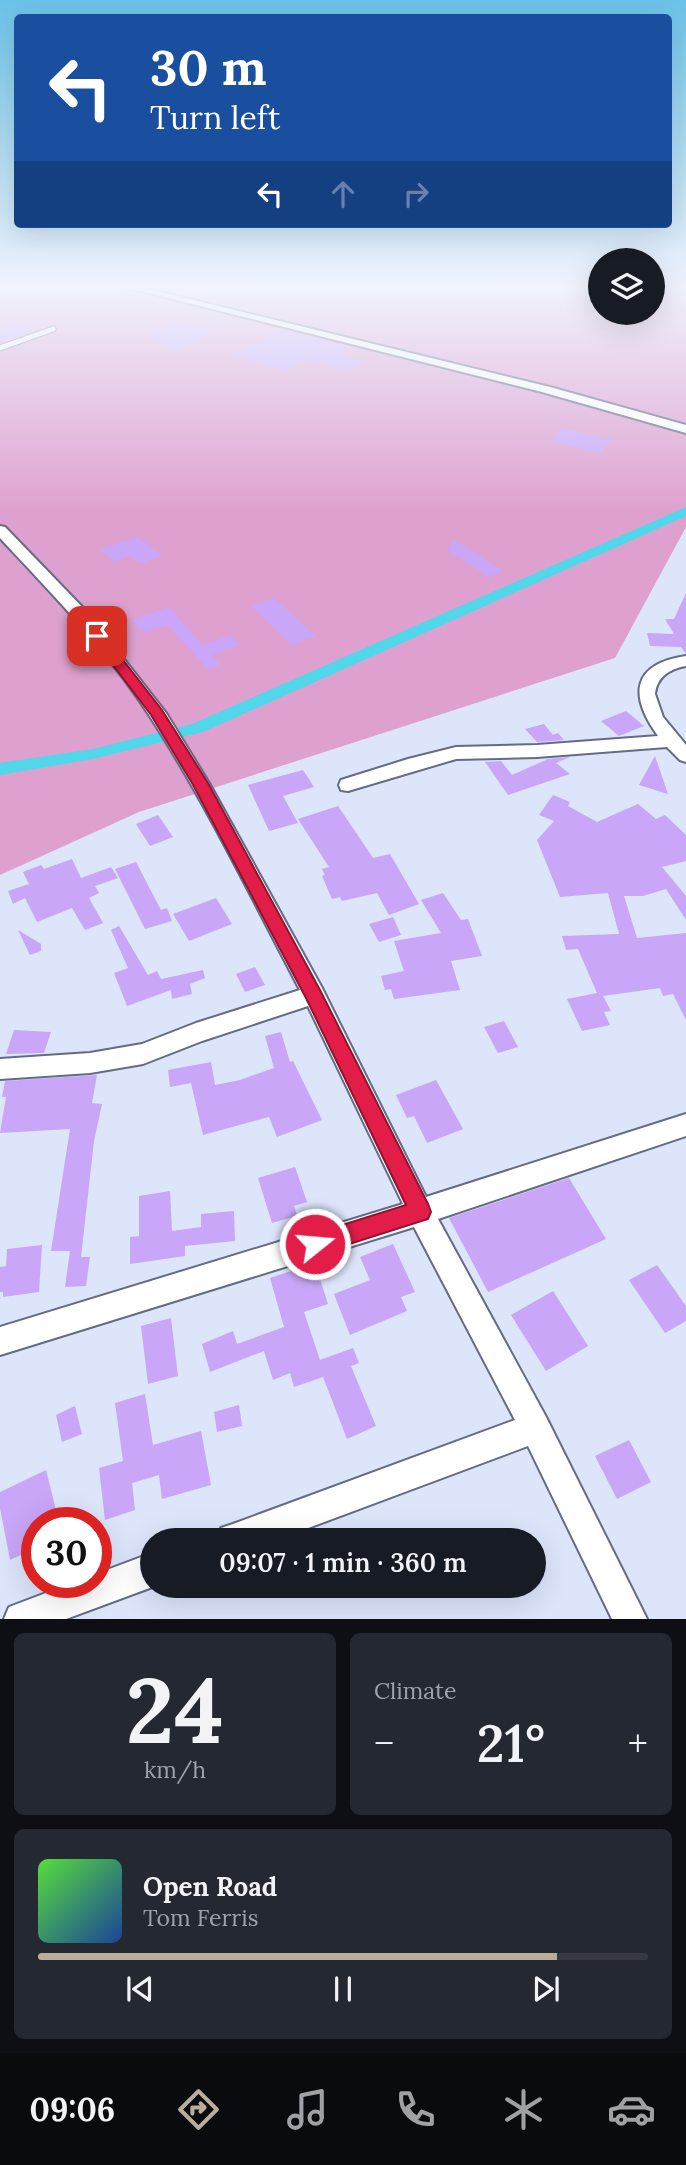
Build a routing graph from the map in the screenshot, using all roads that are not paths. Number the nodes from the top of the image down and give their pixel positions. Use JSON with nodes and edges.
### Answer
{"nodes":[{"id":1,"x":440,"y":363,"type":"edge"},
{"id":2,"x":686,"y":429,"type":"edge"},
{"id":3,"x":0,"y":530,"type":"edge"},
{"id":4,"x":7,"y":548,"type":"edge"},
{"id":5,"x":686,"y":662,"type":"edge"},
{"id":6,"x":671,"y":741,"type":"junction"},
{"id":7,"x":686,"y":756,"type":"edge"},
{"id":8,"x":348,"y":785,"type":"dead end"},
{"id":9,"x":314,"y":995,"type":"junction"},
{"id":10,"x":0,"y":1069,"type":"edge"},
{"id":11,"x":686,"y":1125,"type":"edge"},
{"id":12,"x":420,"y":1212,"type":"junction"},
{"id":13,"x":0,"y":1341,"type":"edge"},
{"id":14,"x":535,"y":1428,"type":"junction"},
{"id":15,"x":265,"y":1528,"type":"edge"},
{"id":16,"x":140,"y":1574,"type":"edge"},
{"id":17,"x":21,"y":1619,"type":"edge"},
{"id":18,"x":630,"y":1619,"type":"edge"}],
"edges":[{"from":1,"to":2,"type":"street"},
{"from":3,"to":4,"type":"street"},
{"from":4,"to":9,"type":"street"},
{"from":5,"to":6,"type":"street"},
{"from":6,"to":7,"type":"street"},
{"from":6,"to":8,"type":"street"},
{"from":9,"to":10,"type":"street"},
{"from":9,"to":12,"type":"street"},
{"from":11,"to":12,"type":"street"},
{"from":12,"to":13,"type":"street"},
{"from":12,"to":14,"type":"street"},
{"from":14,"to":15,"type":"street"},
{"from":14,"to":18,"type":"street"},
{"from":16,"to":17,"type":"street"}]}
